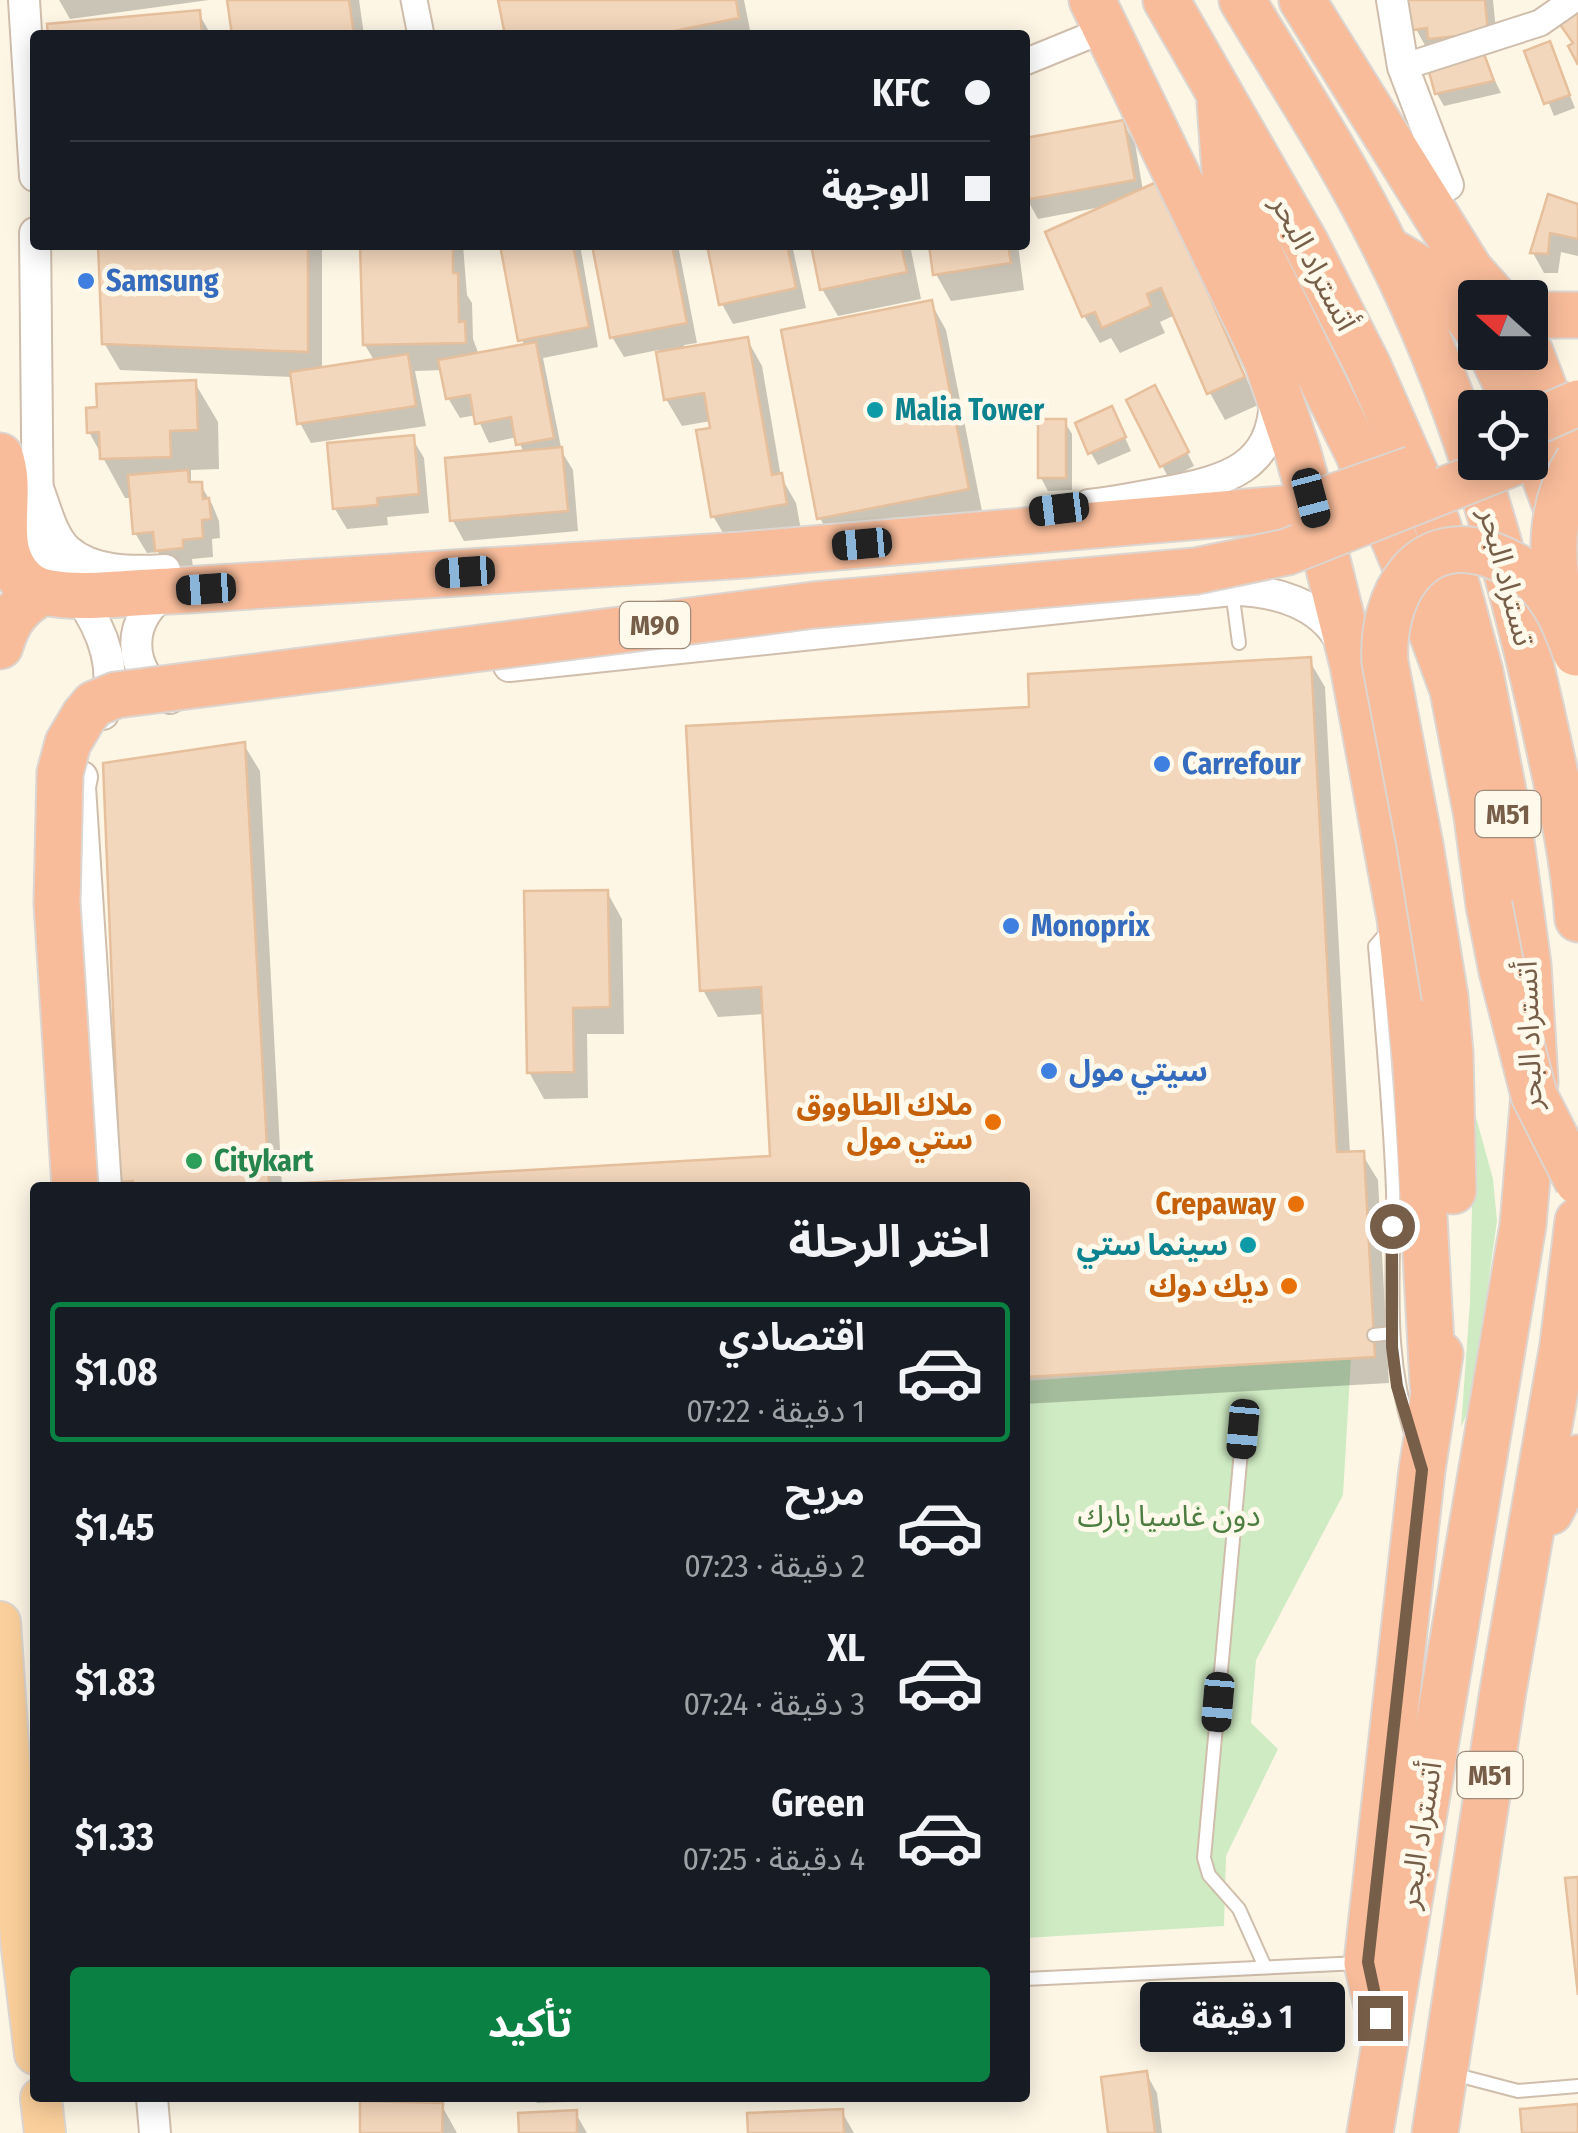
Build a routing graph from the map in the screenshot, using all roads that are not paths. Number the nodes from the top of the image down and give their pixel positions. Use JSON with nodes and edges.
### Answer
{"nodes":[{"id":1,"x":24,"y":0,"type":"edge"},
{"id":2,"x":414,"y":0,"type":"edge"},
{"id":3,"x":1166,"y":0,"type":"edge"},
{"id":4,"x":1242,"y":0,"type":"edge"},
{"id":5,"x":1302,"y":0,"type":"edge"},
{"id":6,"x":1329,"y":0,"type":"edge"},
{"id":7,"x":1392,"y":0,"type":"edge"},
{"id":8,"x":1573,"y":0,"type":"edge"},
{"id":9,"x":1099,"y":14,"type":"edge"},
{"id":10,"x":420,"y":30,"type":"edge"},
{"id":11,"x":1030,"y":59,"type":"edge"},
{"id":12,"x":1403,"y":67,"type":"junction"},
{"id":13,"x":1219,"y":91,"type":"junction"},
{"id":14,"x":30,"y":96,"type":"edge"},
{"id":15,"x":1448,"y":186,"type":"junction"},
{"id":16,"x":1387,"y":249,"type":"junction"},
{"id":17,"x":35,"y":250,"type":"edge"},
{"id":18,"x":1479,"y":280,"type":"edge"},
{"id":19,"x":1498,"y":280,"type":"edge"},
{"id":20,"x":1458,"y":305,"type":"edge"},
{"id":21,"x":1548,"y":315,"type":"edge"},
{"id":22,"x":1578,"y":316,"type":"edge"},
{"id":23,"x":1267,"y":362,"type":"junction"},
{"id":24,"x":1537,"y":370,"type":"edge"},
{"id":25,"x":1578,"y":404,"type":"edge"},
{"id":26,"x":1548,"y":416,"type":"edge"},
{"id":27,"x":1578,"y":439,"type":"edge"},
{"id":28,"x":1548,"y":450,"type":"edge"},
{"id":29,"x":1458,"y":452,"type":"edge"},
{"id":30,"x":0,"y":456,"type":"edge"},
{"id":31,"x":1578,"y":460,"type":"edge"},
{"id":32,"x":1578,"y":476,"type":"edge"},
{"id":33,"x":1470,"y":480,"type":"edge"},
{"id":34,"x":1546,"y":480,"type":"edge"},
{"id":35,"x":37,"y":486,"type":"junction"},
{"id":36,"x":1578,"y":566,"type":"edge"},
{"id":37,"x":1232,"y":590,"type":"junction"},
{"id":38,"x":170,"y":591,"type":"junction"},
{"id":39,"x":59,"y":593,"type":"junction"},
{"id":40,"x":1239,"y":643,"type":"dead end"},
{"id":41,"x":1573,"y":644,"type":"edge"},
{"id":42,"x":0,"y":646,"type":"edge"},
{"id":43,"x":1353,"y":665,"type":"junction"},
{"id":44,"x":177,"y":701,"type":"junction"},
{"id":45,"x":107,"y":710,"type":"junction"},
{"id":46,"x":1400,"y":918,"type":"junction"},
{"id":47,"x":1578,"y":919,"type":"edge"},
{"id":48,"x":74,"y":1182,"type":"edge"},
{"id":49,"x":106,"y":1182,"type":"edge"},
{"id":50,"x":1578,"y":1182,"type":"edge"},
{"id":51,"x":1578,"y":1221,"type":"edge"},
{"id":52,"x":1392,"y":1333,"type":"junction"},
{"id":53,"x":1374,"y":1336,"type":"dead end"},
{"id":54,"x":1433,"y":1384,"type":"junction"},
{"id":55,"x":1564,"y":1419,"type":"edge"},
{"id":56,"x":1243,"y":1429,"type":"dead end"},
{"id":57,"x":1578,"y":1458,"type":"edge"},
{"id":58,"x":1422,"y":1470,"type":"junction"},
{"id":59,"x":1550,"y":1512,"type":"junction"},
{"id":60,"x":0,"y":1622,"type":"edge"},
{"id":61,"x":1504,"y":1691,"type":"junction"},
{"id":62,"x":1368,"y":1962,"type":"junction"},
{"id":63,"x":1265,"y":1967,"type":"junction"},
{"id":64,"x":1030,"y":1979,"type":"edge"},
{"id":65,"x":30,"y":2016,"type":"edge"},
{"id":66,"x":1386,"y":2045,"type":"junction"},
{"id":67,"x":1445,"y":2072,"type":"junction"},
{"id":68,"x":1578,"y":2086,"type":"edge"},
{"id":69,"x":41,"y":2102,"type":"edge"},
{"id":70,"x":152,"y":2102,"type":"edge"},
{"id":71,"x":45,"y":2133,"type":"edge"},
{"id":72,"x":154,"y":2133,"type":"edge"},
{"id":73,"x":1370,"y":2133,"type":"edge"},
{"id":74,"x":1435,"y":2133,"type":"edge"}],
"edges":[{"from":1,"to":14,"type":"street"},
{"from":2,"to":10,"type":"street"},
{"from":3,"to":13,"type":"highway","name":"أتستراد البحر","number":"M51"},
{"from":4,"to":16,"type":"highway","number":"M51"},
{"from":5,"to":18,"type":"highway"},
{"from":6,"to":15,"type":"highway"},
{"from":7,"to":12,"type":"street"},
{"from":8,"to":12,"type":"street"},
{"from":9,"to":11,"type":"street"},
{"from":9,"to":23,"type":"highway"},
{"from":12,"to":15,"type":"street"},
{"from":13,"to":50,"type":"highway","bridge":true},
{"from":13,"to":66,"type":"highway","name":"أتستراد البحر","number":"M51"},
{"from":15,"to":19,"type":"highway"},
{"from":16,"to":20,"type":"highway"},
{"from":16,"to":47,"type":"highway","name":"تستراد البحر","number":"M51"},
{"from":17,"to":35,"type":"street"},
{"from":21,"to":22,"type":"highway"},
{"from":23,"to":35,"type":"street"},
{"from":23,"to":43,"type":"highway"},
{"from":24,"to":32,"type":"highway"},
{"from":25,"to":26,"type":"highway","bridge":true},
{"from":27,"to":28,"type":"highway"},
{"from":29,"to":38,"type":"highway","bridge":true},
{"from":30,"to":39,"type":"highway"},
{"from":31,"to":41,"type":"highway","bridge":true},
{"from":33,"to":45,"type":"highway","number":"M90","bridge":true},
{"from":34,"to":36,"type":"highway"},
{"from":35,"to":39,"type":"street"},
{"from":37,"to":40,"type":"lane"},
{"from":37,"to":43,"type":"street"},
{"from":37,"to":44,"type":"street"},
{"from":38,"to":39,"type":"highway"},
{"from":38,"to":44,"type":"street"},
{"from":39,"to":42,"type":"highway"},
{"from":39,"to":45,"type":"street"},
{"from":41,"to":54,"type":"highway","bridge":true},
{"from":43,"to":46,"type":"highway"},
{"from":44,"to":45,"type":"street"},
{"from":45,"to":48,"type":"highway","bridge":true},
{"from":45,"to":49,"type":"street"},
{"from":46,"to":52,"type":"lane"},
{"from":46,"to":54,"type":"highway"},
{"from":51,"to":55,"type":"highway","number":"M51"},
{"from":52,"to":53,"type":"lane"},
{"from":52,"to":58,"type":"lane"},
{"from":54,"to":58,"type":"highway"},
{"from":55,"to":59,"type":"highway"},
{"from":55,"to":61,"type":"highway","name":"أتستراد البحر","number":"M51"},
{"from":56,"to":63,"type":"lane"},
{"from":57,"to":59,"type":"highway"},
{"from":58,"to":62,"type":"highway"},
{"from":59,"to":61,"type":"highway"},
{"from":60,"to":65,"type":"highway"},
{"from":61,"to":67,"type":"highway","name":"أتستراد البحر","number":"M51"},
{"from":62,"to":63,"type":"lane"},
{"from":62,"to":66,"type":"highway"},
{"from":63,"to":64,"type":"lane"},
{"from":66,"to":73,"type":"highway","name":"أتستراد البحر","number":"M51"},
{"from":67,"to":68,"type":"lane"},
{"from":67,"to":74,"type":"highway","name":"أتستراد البحر","number":"M51"},
{"from":69,"to":71,"type":"highway"},
{"from":70,"to":72,"type":"street"}]}
